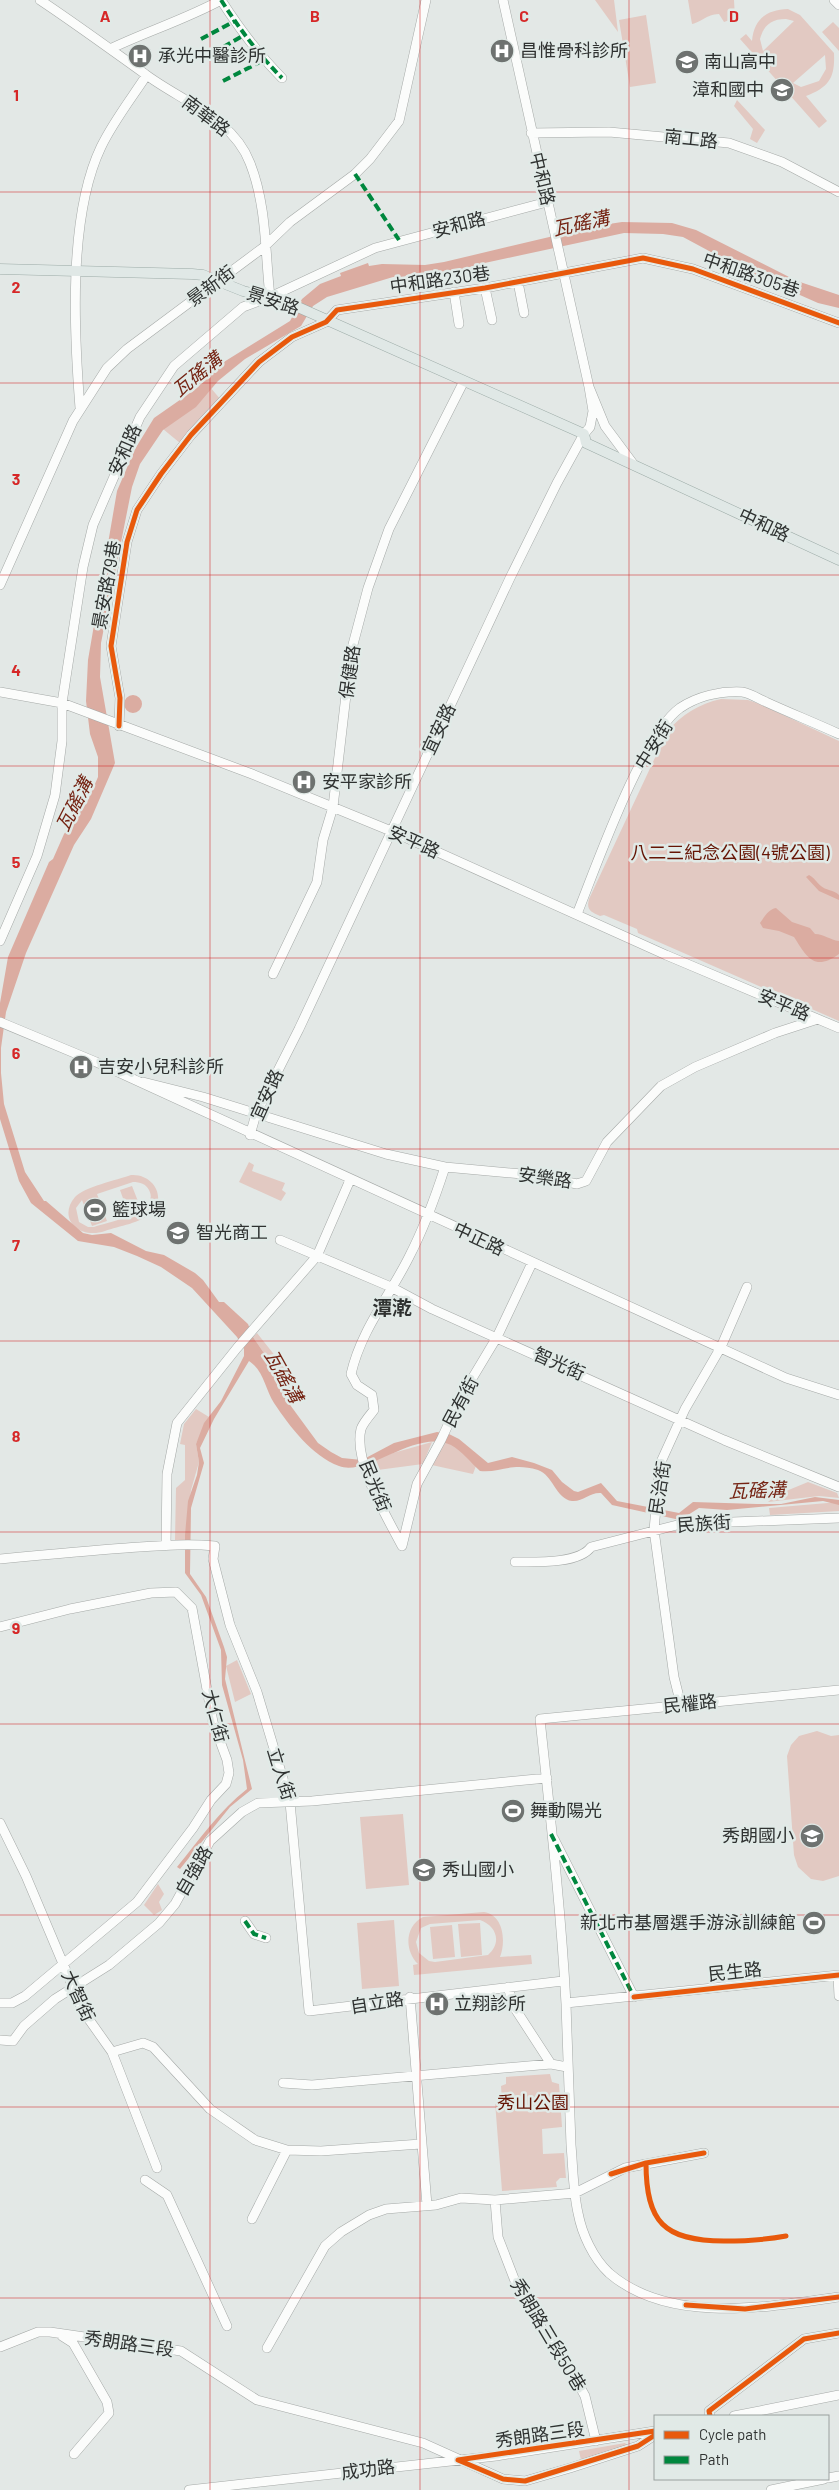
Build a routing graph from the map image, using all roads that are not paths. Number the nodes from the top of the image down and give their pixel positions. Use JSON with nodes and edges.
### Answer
{"nodes":[{"id":1,"x":40,"y":0,"type":"edge"},
{"id":2,"x":221,"y":0,"type":"edge"},
{"id":3,"x":426,"y":0,"type":"edge"},
{"id":4,"x":503,"y":0,"type":"edge"},
{"id":5,"x":834,"y":0,"type":"edge"},
{"id":6,"x":839,"y":5,"type":"edge"},
{"id":7,"x":112,"y":48,"type":"junction"},
{"id":8,"x":146,"y":76,"type":"junction"},
{"id":9,"x":282,"y":78,"type":"dead end"},
{"id":10,"x":531,"y":132,"type":"junction"},
{"id":11,"x":839,"y":192,"type":"edge"},
{"id":12,"x":548,"y":202,"type":"junction"},
{"id":13,"x":264,"y":247,"type":"junction"},
{"id":14,"x":0,"y":269,"type":"edge"},
{"id":15,"x":77,"y":271,"type":"junction"},
{"id":16,"x":563,"y":274,"type":"junction"},
{"id":17,"x":219,"y":281,"type":"junction"},
{"id":18,"x":518,"y":282,"type":"junction"},
{"id":19,"x":485,"y":288,"type":"junction"},
{"id":20,"x":454,"y":292,"type":"junction"},
{"id":21,"x":270,"y":297,"type":"junction"},
{"id":22,"x":524,"y":313,"type":"dead end"},
{"id":23,"x":492,"y":320,"type":"dead end"},
{"id":24,"x":326,"y":322,"type":"junction"},
{"id":25,"x":839,"y":322,"type":"edge"},
{"id":26,"x":459,"y":324,"type":"dead end"},
{"id":27,"x":581,"y":354,"type":"junction"},
{"id":28,"x":464,"y":381,"type":"junction"},
{"id":29,"x":589,"y":387,"type":"junction"},
{"id":30,"x":80,"y":408,"type":"junction"},
{"id":31,"x":584,"y":434,"type":"junction"},
{"id":32,"x":634,"y":465,"type":"junction"},
{"id":33,"x":839,"y":560,"type":"edge"},
{"id":34,"x":0,"y":585,"type":"edge"},
{"id":35,"x":0,"y":692,"type":"edge"},
{"id":36,"x":62,"y":703,"type":"junction"},
{"id":37,"x":115,"y":724,"type":"junction"},
{"id":38,"x":839,"y":734,"type":"edge"},
{"id":39,"x":333,"y":806,"type":"junction"},
{"id":40,"x":391,"y":831,"type":"junction"},
{"id":41,"x":577,"y":914,"type":"junction"},
{"id":42,"x":0,"y":941,"type":"edge"},
{"id":43,"x":273,"y":974,"type":"dead end"},
{"id":44,"x":818,"y":1019,"type":"junction"},
{"id":45,"x":2,"y":1023,"type":"edge"},
{"id":46,"x":839,"y":1028,"type":"edge"},
{"id":47,"x":134,"y":1080,"type":"junction"},
{"id":48,"x":256,"y":1114,"type":"junction"},
{"id":49,"x":250,"y":1135,"type":"junction"},
{"id":50,"x":445,"y":1167,"type":"junction"},
{"id":51,"x":350,"y":1180,"type":"junction"},
{"id":52,"x":428,"y":1216,"type":"junction"},
{"id":53,"x":280,"y":1240,"type":"dead end"},
{"id":54,"x":317,"y":1256,"type":"junction"},
{"id":55,"x":532,"y":1263,"type":"junction"},
{"id":56,"x":391,"y":1287,"type":"junction"},
{"id":57,"x":746,"y":1287,"type":"dead end"},
{"id":58,"x":497,"y":1337,"type":"junction"},
{"id":59,"x":721,"y":1347,"type":"junction"},
{"id":60,"x":839,"y":1395,"type":"edge"},
{"id":61,"x":681,"y":1419,"type":"junction"},
{"id":62,"x":839,"y":1488,"type":"edge"},
{"id":63,"x":839,"y":1518,"type":"edge"},
{"id":64,"x":654,"y":1530,"type":"junction"},
{"id":65,"x":166,"y":1545,"type":"junction"},
{"id":66,"x":402,"y":1546,"type":"joint"},
{"id":67,"x":0,"y":1559,"type":"edge"},
{"id":68,"x":515,"y":1562,"type":"dead end"},
{"id":69,"x":0,"y":1627,"type":"edge"},
{"id":70,"x":839,"y":1690,"type":"edge"},
{"id":71,"x":681,"y":1705,"type":"junction"},
{"id":72,"x":546,"y":1778,"type":"junction"},
{"id":73,"x":290,"y":1802,"type":"junction"},
{"id":74,"x":0,"y":1823,"type":"edge"},
{"id":75,"x":552,"y":1834,"type":"junction"},
{"id":76,"x":245,"y":1921,"type":"dead end"},
{"id":77,"x":266,"y":1938,"type":"dead end"},
{"id":78,"x":63,"y":1963,"type":"junction"},
{"id":79,"x":838,"y":1976,"type":"edge"},
{"id":80,"x":563,"y":1981,"type":"junction"},
{"id":81,"x":508,"y":1987,"type":"junction"},
{"id":82,"x":74,"y":1988,"type":"junction"},
{"id":83,"x":839,"y":1996,"type":"edge"},
{"id":84,"x":634,"y":1997,"type":"junction"},
{"id":85,"x":410,"y":1998,"type":"junction"},
{"id":86,"x":0,"y":2003,"type":"edge"},
{"id":87,"x":566,"y":2003,"type":"junction"},
{"id":88,"x":309,"y":2011,"type":"joint"},
{"id":89,"x":0,"y":2040,"type":"edge"},
{"id":90,"x":112,"y":2052,"type":"junction"},
{"id":91,"x":552,"y":2064,"type":"junction"},
{"id":92,"x":567,"y":2067,"type":"junction"},
{"id":93,"x":416,"y":2076,"type":"junction"},
{"id":94,"x":283,"y":2083,"type":"dead end"},
{"id":95,"x":421,"y":2144,"type":"junction"},
{"id":96,"x":287,"y":2150,"type":"junction"},
{"id":97,"x":704,"y":2153,"type":"dead end"},
{"id":98,"x":157,"y":2168,"type":"dead end"},
{"id":99,"x":145,"y":2180,"type":"dead end"},
{"id":100,"x":575,"y":2193,"type":"junction"},
{"id":101,"x":495,"y":2200,"type":"junction"},
{"id":102,"x":432,"y":2205,"type":"junction"},
{"id":103,"x":252,"y":2219,"type":"dead end"},
{"id":104,"x":839,"y":2297,"type":"edge"},
{"id":105,"x":227,"y":2326,"type":"dead end"},
{"id":106,"x":839,"y":2333,"type":"edge"},
{"id":107,"x":60,"y":2334,"type":"junction"},
{"id":108,"x":0,"y":2347,"type":"edge"},
{"id":109,"x":267,"y":2348,"type":"dead end"},
{"id":110,"x":839,"y":2395,"type":"edge"},
{"id":111,"x":710,"y":2415,"type":"edge"},
{"id":112,"x":739,"y":2415,"type":"edge"},
{"id":113,"x":654,"y":2433,"type":"edge"},
{"id":114,"x":654,"y":2434,"type":"edge"},
{"id":115,"x":596,"y":2441,"type":"junction"},
{"id":116,"x":74,"y":2454,"type":"dead end"},
{"id":117,"x":458,"y":2460,"type":"junction"},
{"id":118,"x":819,"y":2480,"type":"edge"},
{"id":119,"x":189,"y":2490,"type":"edge"},
{"id":120,"x":771,"y":2490,"type":"edge"}],
"edges":[{"from":1,"to":7,"type":"street","name":"南華路"},
{"from":2,"to":7,"type":"street"},
{"from":2,"to":9,"type":"street"},
{"from":3,"to":13,"type":"street","name":"景新街"},
{"from":4,"to":10,"type":"street","name":"中和路"},
{"from":5,"to":6,"type":"street"},
{"from":7,"to":8,"type":"street","name":"南華路"},
{"from":8,"to":13,"type":"street","name":"南華路"},
{"from":8,"to":15,"type":"street"},
{"from":10,"to":11,"type":"street","name":"南工路"},
{"from":10,"to":12,"type":"street","name":"中和路"},
{"from":12,"to":16,"type":"street","name":"中和路"},
{"from":12,"to":21,"type":"street","name":"安和路"},
{"from":13,"to":17,"type":"street","name":"景新街"},
{"from":13,"to":21,"type":"street","name":"南華路"},
{"from":14,"to":15,"type":"main road","name":"景安路"},
{"from":15,"to":17,"type":"main road","name":"景安路"},
{"from":15,"to":30,"type":"street"},
{"from":16,"to":18,"type":"street","name":"中和路230巷"},
{"from":16,"to":25,"type":"street","name":"中和路305巷"},
{"from":16,"to":27,"type":"street","name":"中和路"},
{"from":17,"to":21,"type":"main road","name":"景安路"},
{"from":17,"to":30,"type":"street","name":"景新街"},
{"from":18,"to":19,"type":"street","name":"中和路230巷"},
{"from":18,"to":22,"type":"street"},
{"from":19,"to":20,"type":"street","name":"中和路230巷"},
{"from":19,"to":23,"type":"street"},
{"from":20,"to":24,"type":"street","name":"中和路230巷"},
{"from":20,"to":26,"type":"street"},
{"from":21,"to":24,"type":"main road","name":"景安路"},
{"from":21,"to":36,"type":"street","name":"安和路"},
{"from":24,"to":28,"type":"main road","name":"景安路"},
{"from":24,"to":37,"type":"street","name":"景安路79巷"},
{"from":27,"to":29,"type":"street","name":"中和路"},
{"from":27,"to":31,"type":"street"},
{"from":28,"to":31,"type":"main road","name":"景安路"},
{"from":28,"to":39,"type":"street","name":"保健路"},
{"from":29,"to":31,"type":"street","name":"中和路"},
{"from":29,"to":32,"type":"street","name":"中和路"},
{"from":30,"to":34,"type":"street","name":"景新街"},
{"from":31,"to":32,"type":"main road","name":"中和路"},
{"from":31,"to":40,"type":"street","name":"宜安路"},
{"from":32,"to":33,"type":"main road","name":"中和路"},
{"from":35,"to":36,"type":"street","name":"安平路"},
{"from":36,"to":37,"type":"street","name":"安平路"},
{"from":36,"to":42,"type":"street","name":"安和路"},
{"from":37,"to":39,"type":"street","name":"安平路"},
{"from":38,"to":41,"type":"street","name":"中安街"},
{"from":39,"to":40,"type":"street","name":"安平路"},
{"from":39,"to":43,"type":"street","name":"保健路"},
{"from":40,"to":41,"type":"street","name":"安平路"},
{"from":40,"to":48,"type":"street","name":"宜安路"},
{"from":41,"to":44,"type":"street","name":"安平路"},
{"from":44,"to":46,"type":"street"},
{"from":44,"to":50,"type":"street","name":"安樂路"},
{"from":45,"to":47,"type":"street","name":"中正路"},
{"from":47,"to":48,"type":"street","name":"安樂路"},
{"from":47,"to":49,"type":"street","name":"中正路"},
{"from":48,"to":49,"type":"street","name":"宜安路"},
{"from":48,"to":50,"type":"street","name":"安樂路"},
{"from":49,"to":51,"type":"street","name":"中正路"},
{"from":50,"to":52,"type":"street","name":"民光街"},
{"from":51,"to":52,"type":"street","name":"中正路"},
{"from":51,"to":54,"type":"street"},
{"from":52,"to":55,"type":"street","name":"中正路"},
{"from":52,"to":56,"type":"street","name":"民光街"},
{"from":53,"to":54,"type":"street","name":"智光街"},
{"from":54,"to":56,"type":"street","name":"智光街"},
{"from":54,"to":65,"type":"street"},
{"from":55,"to":58,"type":"street","name":"民有街"},
{"from":55,"to":59,"type":"street","name":"中正路"},
{"from":56,"to":58,"type":"street","name":"智光街"},
{"from":56,"to":66,"type":"street","name":"民光街"},
{"from":57,"to":59,"type":"street","name":"民治街"},
{"from":58,"to":61,"type":"street","name":"智光街"},
{"from":58,"to":66,"type":"street","name":"民有街"},
{"from":59,"to":60,"type":"street","name":"中正路"},
{"from":59,"to":61,"type":"street","name":"民治街"},
{"from":61,"to":62,"type":"street","name":"智光街"},
{"from":61,"to":64,"type":"street","name":"民治街"},
{"from":63,"to":64,"type":"street","name":"民族街"},
{"from":64,"to":68,"type":"street","name":"民族街"},
{"from":64,"to":71,"type":"street","name":"民治街"},
{"from":65,"to":67,"type":"street"},
{"from":65,"to":73,"type":"street","name":"立人街"},
{"from":69,"to":78,"type":"street","name":"大仁街"},
{"from":70,"to":71,"type":"street","name":"民權路"},
{"from":71,"to":72,"type":"street","name":"民權路"},
{"from":72,"to":73,"type":"street","name":"自強路"},
{"from":72,"to":75,"type":"street"},
{"from":73,"to":82,"type":"street","name":"自強路"},
{"from":73,"to":88,"type":"street","name":"立人街"},
{"from":74,"to":78,"type":"street","name":"大智街"},
{"from":75,"to":80,"type":"street"},
{"from":75,"to":84,"type":"street"},
{"from":76,"to":77,"type":"street"},
{"from":78,"to":82,"type":"street","name":"大智街"},
{"from":78,"to":86,"type":"street","name":"大仁街"},
{"from":79,"to":83,"type":"street"},
{"from":79,"to":84,"type":"street","name":"民生路"},
{"from":80,"to":81,"type":"street","name":"自立路"},
{"from":80,"to":87,"type":"street"},
{"from":81,"to":85,"type":"street","name":"自立路"},
{"from":81,"to":91,"type":"street"},
{"from":82,"to":89,"type":"street","name":"自強路"},
{"from":82,"to":90,"type":"street","name":"大智街"},
{"from":84,"to":87,"type":"street"},
{"from":85,"to":88,"type":"street","name":"自立路"},
{"from":85,"to":93,"type":"street"},
{"from":87,"to":92,"type":"street"},
{"from":90,"to":96,"type":"street"},
{"from":90,"to":98,"type":"street","name":"大智街"},
{"from":91,"to":92,"type":"street"},
{"from":91,"to":93,"type":"street"},
{"from":92,"to":100,"type":"street"},
{"from":93,"to":94,"type":"street"},
{"from":93,"to":95,"type":"street"},
{"from":95,"to":96,"type":"street"},
{"from":95,"to":102,"type":"street"},
{"from":96,"to":103,"type":"street"},
{"from":97,"to":100,"type":"street"},
{"from":99,"to":105,"type":"street"},
{"from":100,"to":101,"type":"street"},
{"from":100,"to":104,"type":"street"},
{"from":101,"to":102,"type":"street"},
{"from":101,"to":115,"type":"street","name":"秀朗路三段50巷"},
{"from":102,"to":109,"type":"street"},
{"from":106,"to":111,"type":"street"},
{"from":107,"to":108,"type":"street","name":"秀朗路三段"},
{"from":107,"to":116,"type":"street"},
{"from":107,"to":117,"type":"street","name":"秀朗路三段"},
{"from":110,"to":112,"type":"street"},
{"from":113,"to":115,"type":"street","name":"秀朗路三段"},
{"from":114,"to":117,"type":"street"},
{"from":115,"to":117,"type":"street","name":"秀朗路三段"},
{"from":117,"to":119,"type":"street","name":"成功路"},
{"from":118,"to":120,"type":"street"}]}
